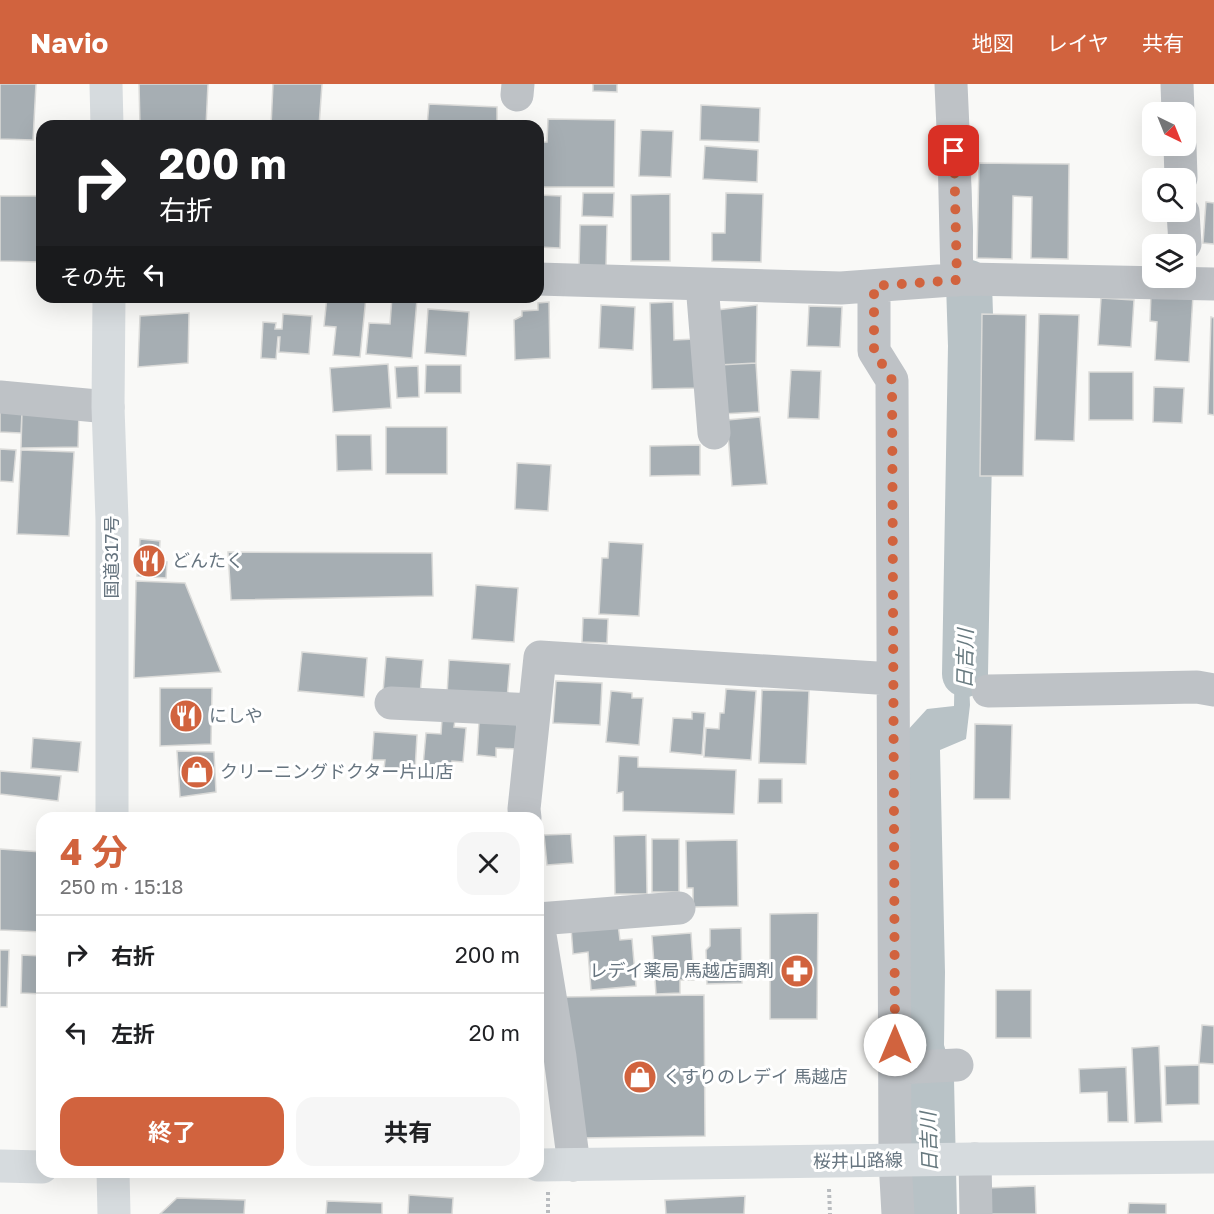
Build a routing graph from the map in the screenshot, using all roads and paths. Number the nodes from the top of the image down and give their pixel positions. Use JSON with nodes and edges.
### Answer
{"nodes":[{"id":1,"x":106,"y":84,"type":"edge"},
{"id":2,"x":951,"y":84,"type":"edge"},
{"id":3,"x":1177,"y":84,"type":"edge"},
{"id":4,"x":1178,"y":102,"type":"edge"},
{"id":5,"x":107,"y":120,"type":"edge"},
{"id":6,"x":544,"y":279,"type":"edge"},
{"id":7,"x":968,"y":280,"type":"junction"},
{"id":8,"x":702,"y":284,"type":"junction"},
{"id":9,"x":1200,"y":284,"type":"edge"},
{"id":10,"x":874,"y":286,"type":"junction"},
{"id":11,"x":109,"y":303,"type":"edge"},
{"id":12,"x":0,"y":397,"type":"edge"},
{"id":13,"x":108,"y":407,"type":"junction"},
{"id":14,"x":714,"y":433,"type":"dead end"},
{"id":15,"x":893,"y":679,"type":"junction"},
{"id":16,"x":1214,"y":690,"type":"edge"},
{"id":17,"x":988,"y":691,"type":"dead end"},
{"id":18,"x":391,"y":704,"type":"dead end"},
{"id":19,"x":534,"y":710,"type":"junction"},
{"id":20,"x":112,"y":812,"type":"edge"},
{"id":21,"x":524,"y":812,"type":"edge"},
{"id":22,"x":679,"y":908,"type":"dead end"},
{"id":23,"x":544,"y":920,"type":"edge"},
{"id":24,"x":544,"y":958,"type":"edge"},
{"id":25,"x":957,"y":1065,"type":"dead end"},
{"id":26,"x":896,"y":1068,"type":"junction"},
{"id":27,"x":1214,"y":1157,"type":"edge"},
{"id":28,"x":974,"y":1159,"type":"junction"},
{"id":29,"x":896,"y":1160,"type":"junction"},
{"id":30,"x":544,"y":1165,"type":"edge"},
{"id":31,"x":574,"y":1165,"type":"junction"},
{"id":32,"x":0,"y":1166,"type":"edge"},
{"id":33,"x":36,"y":1167,"type":"edge"},
{"id":34,"x":113,"y":1178,"type":"edge"},
{"id":35,"x":114,"y":1214,"type":"edge"},
{"id":36,"x":898,"y":1214,"type":"edge"},
{"id":37,"x":976,"y":1214,"type":"edge"}],
"edges":[{"from":1,"to":5,"type":"main road"},
{"from":2,"to":7,"type":"street"},
{"from":3,"to":4,"type":"street"},
{"from":6,"to":8,"type":"street"},
{"from":7,"to":9,"type":"street"},
{"from":7,"to":10,"type":"street"},
{"from":8,"to":10,"type":"street"},
{"from":8,"to":14,"type":"street"},
{"from":10,"to":15,"type":"street"},
{"from":11,"to":13,"type":"main road","name":"国道317号"},
{"from":12,"to":13,"type":"street"},
{"from":13,"to":20,"type":"main road","name":"国道317号"},
{"from":15,"to":19,"type":"street"},
{"from":15,"to":26,"type":"street"},
{"from":16,"to":17,"type":"street"},
{"from":18,"to":19,"type":"street"},
{"from":19,"to":21,"type":"street"},
{"from":22,"to":23,"type":"street"},
{"from":24,"to":31,"type":"street"},
{"from":25,"to":26,"type":"street"},
{"from":26,"to":29,"type":"street"},
{"from":27,"to":28,"type":"main road","name":"桜井山路線"},
{"from":28,"to":29,"type":"main road","name":"桜井山路線"},
{"from":28,"to":37,"type":"street"},
{"from":29,"to":31,"type":"main road","name":"桜井山路線"},
{"from":29,"to":36,"type":"street"},
{"from":30,"to":31,"type":"main road","name":"桜井山路線"},
{"from":32,"to":33,"type":"main road"},
{"from":34,"to":35,"type":"main road"}]}
